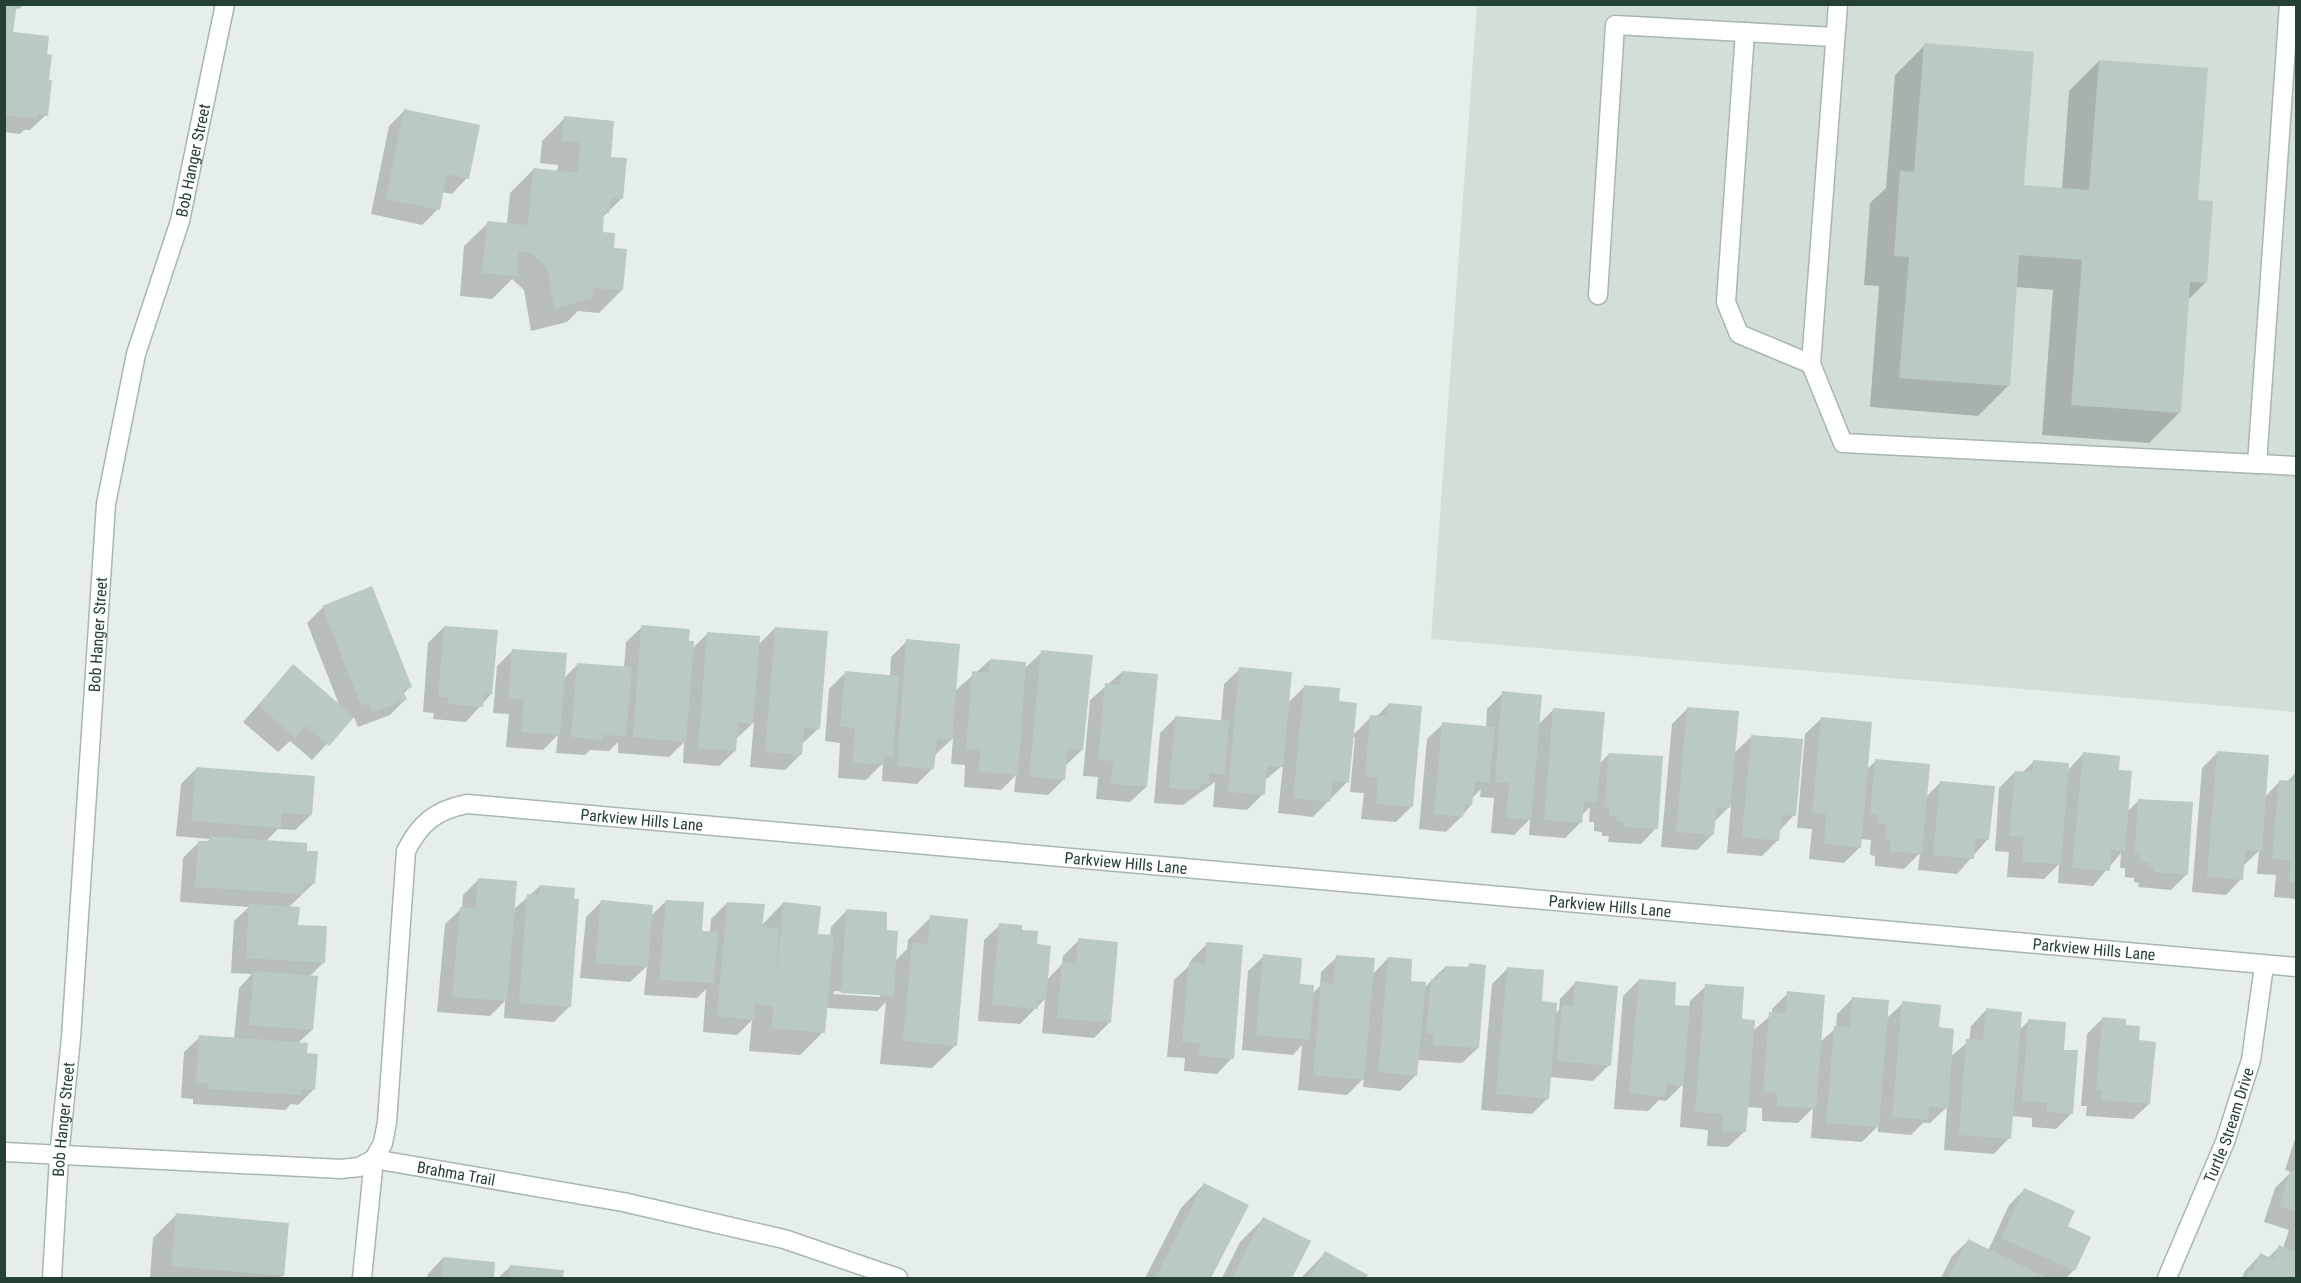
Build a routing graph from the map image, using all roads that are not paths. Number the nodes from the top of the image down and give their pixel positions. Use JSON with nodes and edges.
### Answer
{"nodes":[{"id":1,"x":225,"y":4,"type":"edge"},
{"id":2,"x":1838,"y":4,"type":"edge"},
{"id":3,"x":2289,"y":4,"type":"edge"},
{"id":4,"x":1745,"y":32,"type":"junction"},
{"id":5,"x":1834,"y":37,"type":"junction"},
{"id":6,"x":2284,"y":75,"type":"junction"},
{"id":7,"x":2296,"y":90,"type":"edge"},
{"id":8,"x":1598,"y":295,"type":"dead end"},
{"id":9,"x":1810,"y":364,"type":"junction"},
{"id":10,"x":2257,"y":464,"type":"junction"},
{"id":11,"x":2296,"y":466,"type":"edge"},
{"id":12,"x":2264,"y":966,"type":"junction"},
{"id":13,"x":2296,"y":967,"type":"edge"},
{"id":14,"x":4,"y":1152,"type":"edge"},
{"id":15,"x":59,"y":1157,"type":"junction"},
{"id":16,"x":374,"y":1159,"type":"junction"},
{"id":17,"x":52,"y":1278,"type":"edge"},
{"id":18,"x":362,"y":1278,"type":"edge"},
{"id":19,"x":898,"y":1278,"type":"edge"},
{"id":20,"x":2167,"y":1278,"type":"edge"}],
"edges":[{"from":1,"to":15,"type":"street","name":"Bob Hanger Street"},
{"from":2,"to":5,"type":"street"},
{"from":3,"to":6,"type":"street"},
{"from":4,"to":5,"type":"street"},
{"from":4,"to":8,"type":"street"},
{"from":4,"to":9,"type":"street"},
{"from":5,"to":9,"type":"street"},
{"from":6,"to":7,"type":"street"},
{"from":6,"to":10,"type":"street"},
{"from":9,"to":10,"type":"street"},
{"from":10,"to":11,"type":"street"},
{"from":12,"to":13,"type":"street","name":"Parkview Hills Lane"},
{"from":12,"to":16,"type":"street","name":"Parkview Hills Lane"},
{"from":12,"to":20,"type":"street","name":"Turtle Stream Drive"},
{"from":14,"to":15,"type":"street","name":"Brahma Trail"},
{"from":15,"to":16,"type":"street","name":"Brahma Trail"},
{"from":15,"to":17,"type":"street","name":"Bob Hanger Street"},
{"from":16,"to":18,"type":"street","name":"Parkview Hills Lane"},
{"from":16,"to":19,"type":"street","name":"Brahma Trail"}]}
